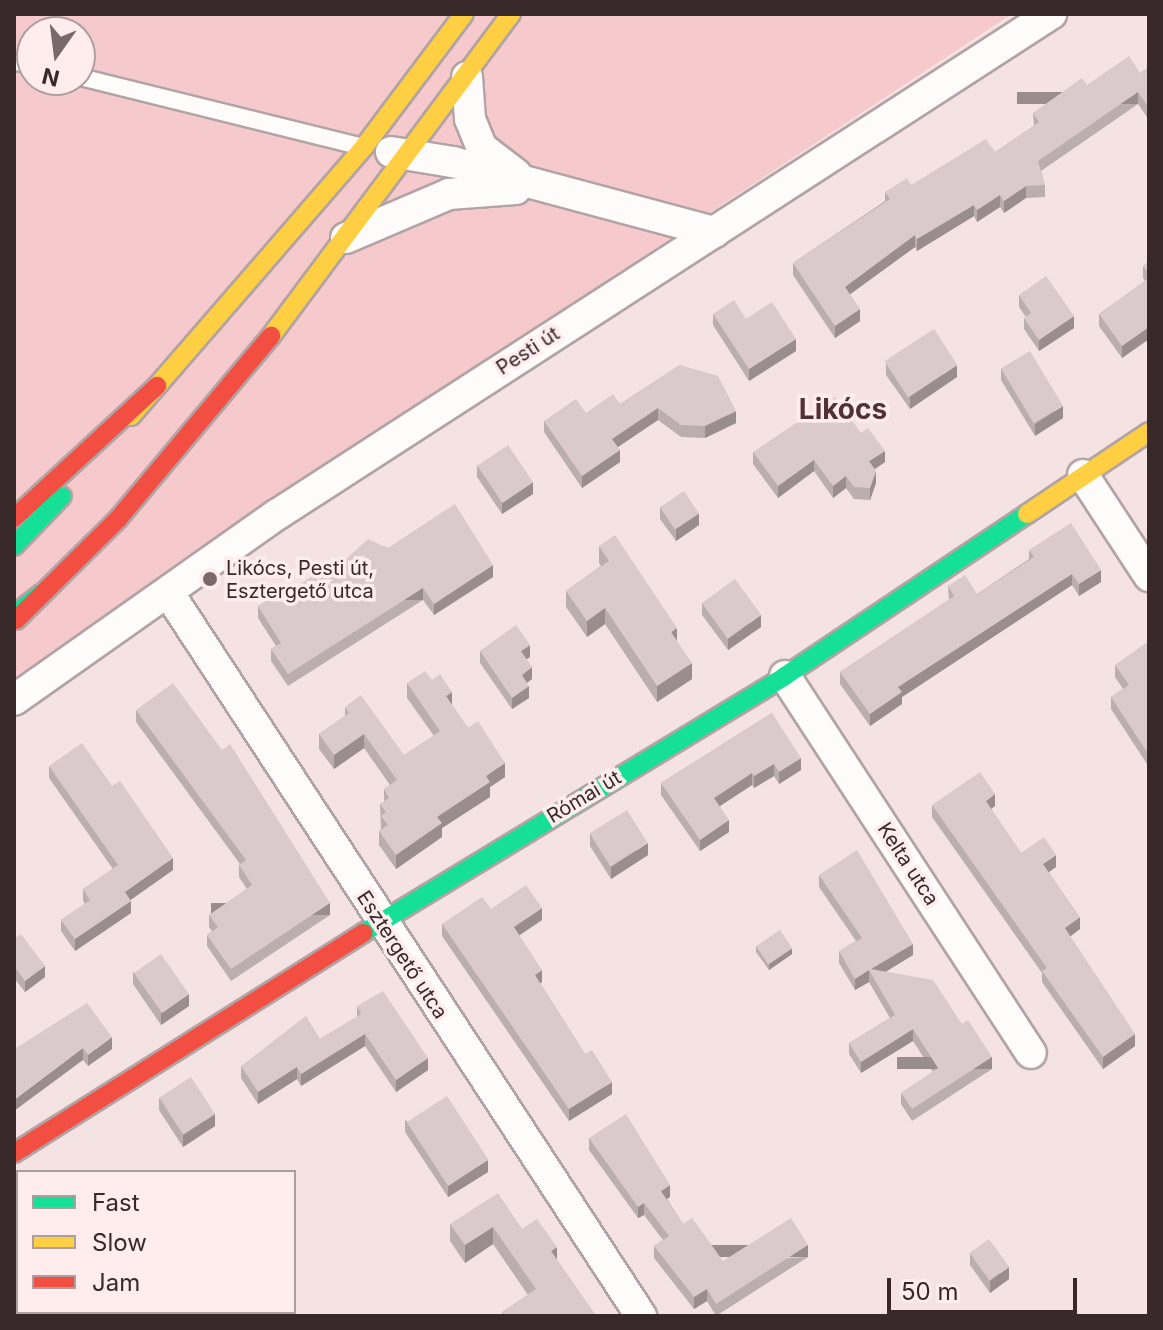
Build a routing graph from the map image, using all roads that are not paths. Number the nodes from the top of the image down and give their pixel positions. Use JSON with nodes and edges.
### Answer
{"nodes":[{"id":1,"x":464,"y":14,"type":"edge"},
{"id":2,"x":511,"y":14,"type":"edge"},
{"id":3,"x":1051,"y":14,"type":"edge"},
{"id":4,"x":467,"y":77,"type":"junction"},
{"id":5,"x":96,"y":81,"type":"edge"},
{"id":6,"x":364,"y":147,"type":"junction"},
{"id":7,"x":409,"y":155,"type":"junction"},
{"id":8,"x":550,"y":191,"type":"junction"},
{"id":9,"x":715,"y":232,"type":"junction"},
{"id":10,"x":342,"y":240,"type":"junction"},
{"id":11,"x":157,"y":386,"type":"junction"},
{"id":12,"x":1149,"y":432,"type":"edge"},
{"id":13,"x":1083,"y":475,"type":"junction"},
{"id":14,"x":14,"y":518,"type":"edge"},
{"id":15,"x":14,"y":546,"type":"edge"},
{"id":16,"x":1149,"y":576,"type":"edge"},
{"id":17,"x":168,"y":592,"type":"junction"},
{"id":18,"x":41,"y":594,"type":"junction"},
{"id":19,"x":14,"y":615,"type":"edge"},
{"id":20,"x":14,"y":622,"type":"edge"},
{"id":21,"x":785,"y":676,"type":"junction"},
{"id":22,"x":14,"y":700,"type":"edge"},
{"id":23,"x":380,"y":922,"type":"junction"},
{"id":24,"x":1031,"y":1053,"type":"dead end"},
{"id":25,"x":14,"y":1153,"type":"edge"},
{"id":26,"x":641,"y":1316,"type":"edge"}],
"edges":[{"from":1,"to":6,"type":"main road"},
{"from":2,"to":4,"type":"main road"},
{"from":3,"to":9,"type":"street","name":"Pesti út"},
{"from":4,"to":7,"type":"main road"},
{"from":4,"to":8,"type":"street"},
{"from":5,"to":6,"type":"lane"},
{"from":6,"to":7,"type":"street"},
{"from":6,"to":11,"type":"main road"},
{"from":7,"to":8,"type":"street"},
{"from":7,"to":10,"type":"main road"},
{"from":8,"to":9,"type":"street"},
{"from":8,"to":10,"type":"street"},
{"from":9,"to":17,"type":"street","name":"Pesti út"},
{"from":10,"to":18,"type":"main road"},
{"from":11,"to":14,"type":"main road"},
{"from":11,"to":15,"type":"main road"},
{"from":12,"to":13,"type":"main road","name":"Római út"},
{"from":13,"to":16,"type":"street"},
{"from":13,"to":21,"type":"main road","name":"Római út"},
{"from":17,"to":22,"type":"street","name":"Pesti út"},
{"from":17,"to":23,"type":"street","name":"Esztergető utca"},
{"from":18,"to":19,"type":"main road"},
{"from":18,"to":20,"type":"main road"},
{"from":21,"to":23,"type":"main road","name":"Római út"},
{"from":21,"to":24,"type":"street","name":"Kelta utca"},
{"from":23,"to":25,"type":"main road","name":"Római út"},
{"from":23,"to":26,"type":"street","name":"Esztergető utca"}]}
